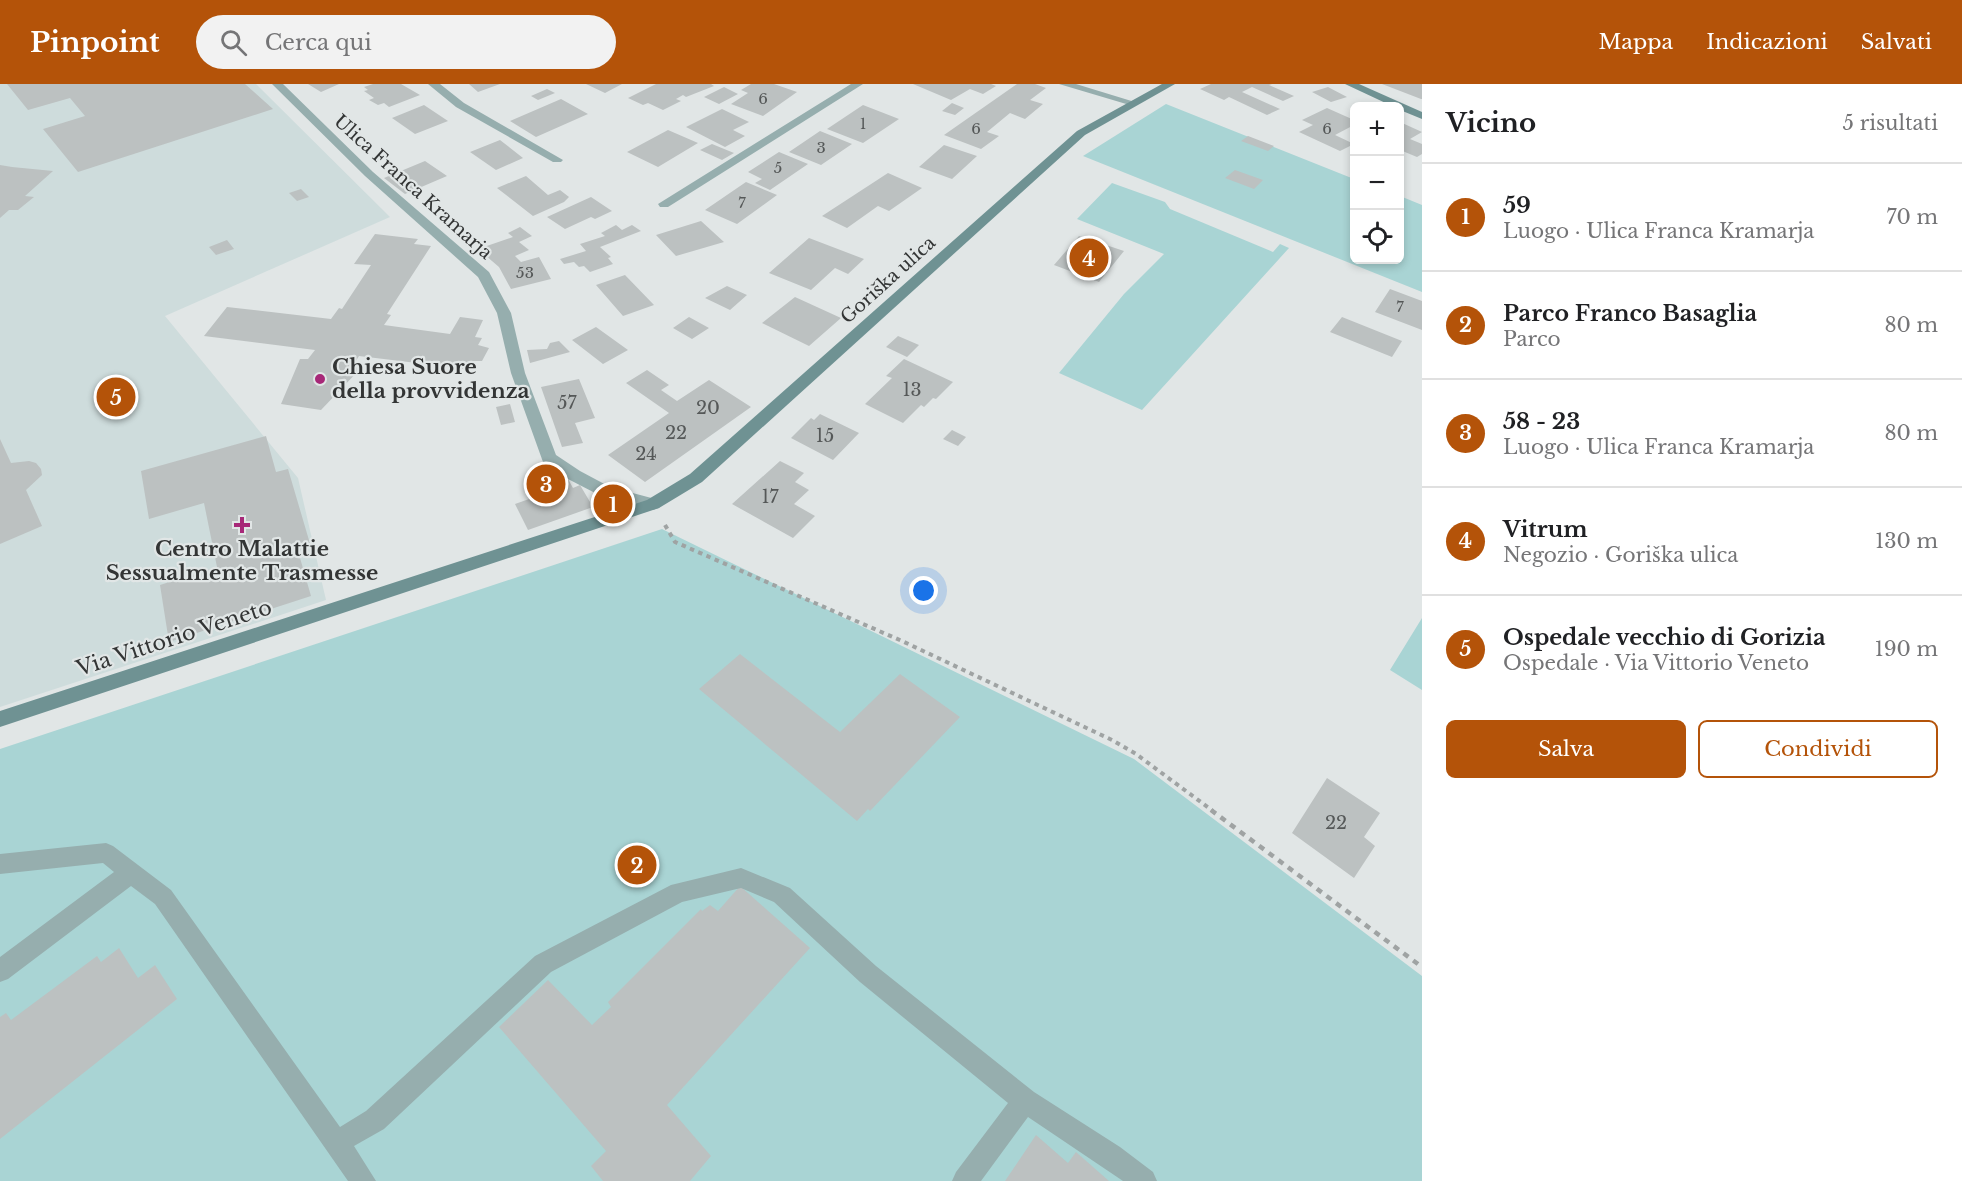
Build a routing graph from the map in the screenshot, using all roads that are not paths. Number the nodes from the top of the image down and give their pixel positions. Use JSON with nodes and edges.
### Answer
{"nodes":[{"id":1,"x":278,"y":84,"type":"edge"},
{"id":2,"x":433,"y":84,"type":"edge"},
{"id":3,"x":858,"y":84,"type":"edge"},
{"id":4,"x":1064,"y":84,"type":"edge"},
{"id":5,"x":1350,"y":84,"type":"edge"},
{"id":6,"x":1167,"y":85,"type":"edge"},
{"id":7,"x":1133,"y":103,"type":"junction"},
{"id":8,"x":1422,"y":116,"type":"edge"},
{"id":9,"x":557,"y":160,"type":"dead end"},
{"id":10,"x":664,"y":204,"type":"dead end"},
{"id":11,"x":645,"y":506,"type":"junction"},
{"id":12,"x":0,"y":719,"type":"edge"},
{"id":13,"x":0,"y":864,"type":"edge"},
{"id":14,"x":131,"y":873,"type":"junction"},
{"id":15,"x":0,"y":971,"type":"edge"},
{"id":16,"x":1025,"y":1101,"type":"junction"},
{"id":17,"x":336,"y":1143,"type":"junction"},
{"id":18,"x":363,"y":1181,"type":"edge"},
{"id":19,"x":965,"y":1181,"type":"edge"},
{"id":20,"x":1144,"y":1181,"type":"edge"}],
"edges":[{"from":1,"to":11,"type":"street","name":"Ulica Franca Kramarja"},
{"from":2,"to":9,"type":"street"},
{"from":3,"to":10,"type":"street"},
{"from":4,"to":7,"type":"street"},
{"from":5,"to":8,"type":"street"},
{"from":6,"to":7,"type":"street","name":"Goriška ulica"},
{"from":7,"to":11,"type":"street","name":"Goriška ulica"},
{"from":11,"to":12,"type":"street","name":"Via Vittorio Veneto"},
{"from":13,"to":14,"type":"street"},
{"from":14,"to":15,"type":"street"},
{"from":14,"to":17,"type":"street"},
{"from":16,"to":17,"type":"street"},
{"from":16,"to":19,"type":"street"},
{"from":16,"to":20,"type":"street"},
{"from":17,"to":18,"type":"street"}]}
